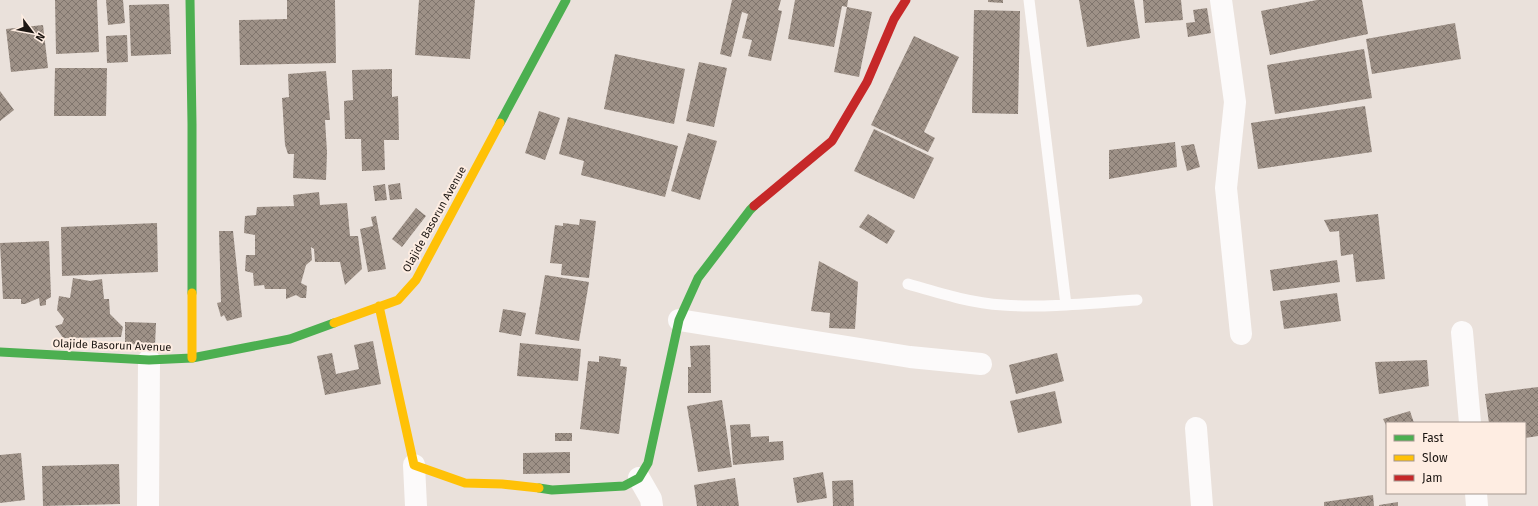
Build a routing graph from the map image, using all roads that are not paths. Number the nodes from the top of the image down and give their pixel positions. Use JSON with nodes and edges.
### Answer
{"nodes":[{"id":1,"x":190,"y":0,"type":"edge"},
{"id":2,"x":566,"y":0,"type":"edge"},
{"id":3,"x":906,"y":0,"type":"edge"},
{"id":4,"x":1029,"y":0,"type":"edge"},
{"id":5,"x":1221,"y":0,"type":"edge"},
{"id":6,"x":908,"y":284,"type":"dead end"},
{"id":7,"x":1137,"y":300,"type":"dead end"},
{"id":8,"x":1066,"y":305,"type":"junction"},
{"id":9,"x":379,"y":306,"type":"junction"},
{"id":10,"x":678,"y":320,"type":"junction"},
{"id":11,"x":1462,"y":332,"type":"dead end"},
{"id":12,"x":1241,"y":334,"type":"dead end"},
{"id":13,"x":0,"y":352,"type":"edge"},
{"id":14,"x":192,"y":358,"type":"junction"},
{"id":15,"x":150,"y":360,"type":"junction"},
{"id":16,"x":981,"y":364,"type":"dead end"},
{"id":17,"x":1470,"y":422,"type":"edge"},
{"id":18,"x":1196,"y":428,"type":"dead end"},
{"id":19,"x":414,"y":465,"type":"junction"},
{"id":20,"x":640,"y":478,"type":"junction"},
{"id":21,"x":1476,"y":494,"type":"edge"},
{"id":22,"x":148,"y":506,"type":"edge"},
{"id":23,"x":416,"y":506,"type":"edge"},
{"id":24,"x":652,"y":506,"type":"edge"},
{"id":25,"x":1202,"y":506,"type":"edge"},
{"id":26,"x":1477,"y":506,"type":"edge"}],
"edges":[{"from":1,"to":14,"type":"street"},
{"from":2,"to":9,"type":"street","name":"Olajide Basorun Avenue"},
{"from":3,"to":10,"type":"street"},
{"from":4,"to":8,"type":"lane"},
{"from":5,"to":12,"type":"street"},
{"from":6,"to":8,"type":"lane"},
{"from":7,"to":8,"type":"lane"},
{"from":9,"to":14,"type":"street","name":"Olajide Basorun Avenue"},
{"from":9,"to":19,"type":"street"},
{"from":10,"to":16,"type":"street"},
{"from":10,"to":20,"type":"street"},
{"from":11,"to":17,"type":"street"},
{"from":13,"to":15,"type":"street","name":"Olajide Basorun Avenue"},
{"from":14,"to":15,"type":"street","name":"Olajide Basorun Avenue"},
{"from":15,"to":22,"type":"street"},
{"from":18,"to":25,"type":"street"},
{"from":19,"to":20,"type":"street"},
{"from":19,"to":23,"type":"street"},
{"from":20,"to":24,"type":"street"},
{"from":21,"to":26,"type":"street"}]}
